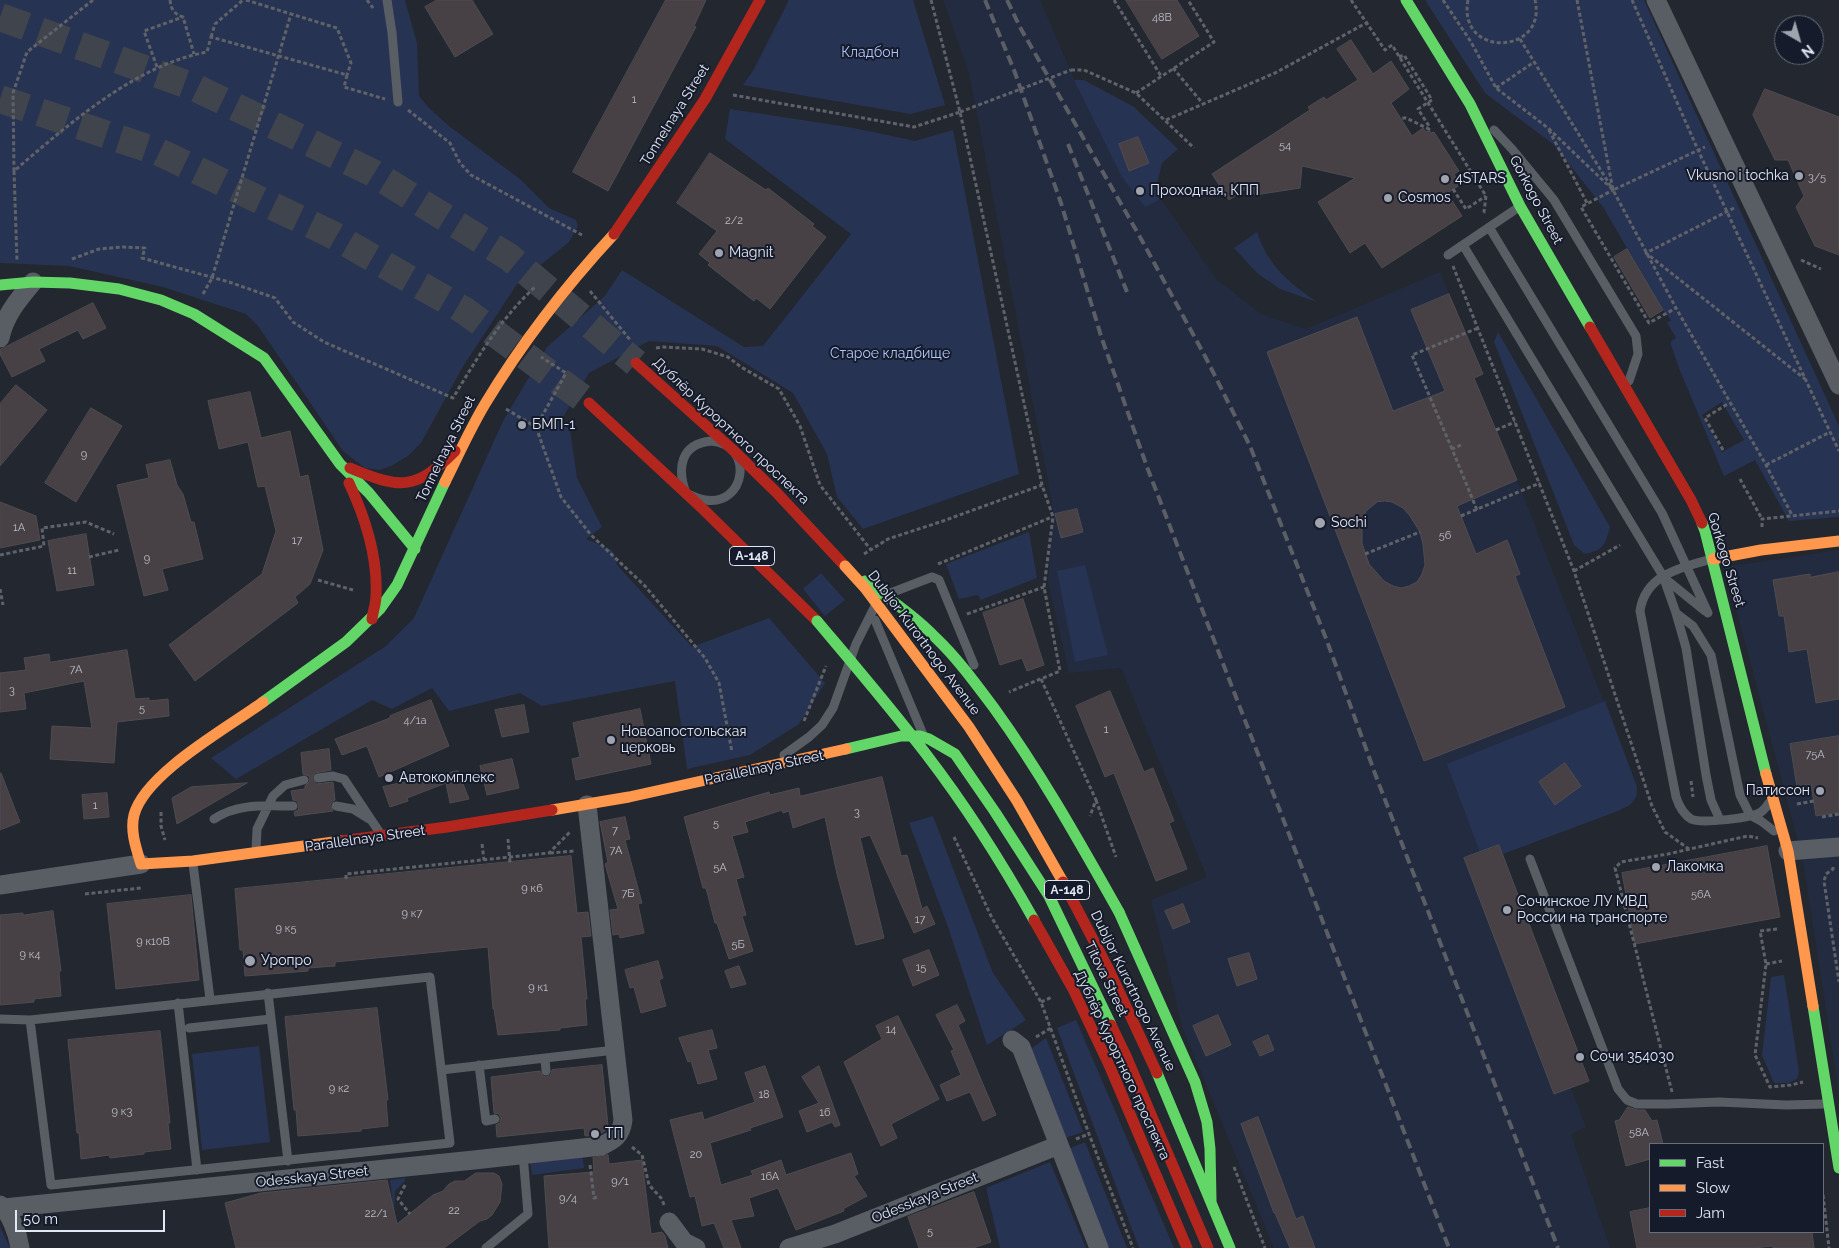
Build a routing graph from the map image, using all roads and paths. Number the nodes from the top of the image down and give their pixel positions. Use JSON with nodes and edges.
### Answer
{"nodes":[{"id":1,"x":93,"y":0,"type":"edge"},
{"id":2,"x":170,"y":0,"type":"edge"},
{"id":3,"x":244,"y":0,"type":"edge"},
{"id":4,"x":386,"y":0,"type":"edge"},
{"id":5,"x":760,"y":0,"type":"edge"},
{"id":6,"x":931,"y":0,"type":"edge"},
{"id":7,"x":1114,"y":0,"type":"edge"},
{"id":8,"x":1188,"y":0,"type":"edge"},
{"id":9,"x":1351,"y":0,"type":"edge"},
{"id":10,"x":1406,"y":0,"type":"edge"},
{"id":11,"x":1443,"y":0,"type":"edge"},
{"id":12,"x":1468,"y":0,"type":"edge"},
{"id":13,"x":1535,"y":0,"type":"edge"},
{"id":14,"x":1576,"y":0,"type":"edge"},
{"id":15,"x":1632,"y":0,"type":"edge"},
{"id":16,"x":1656,"y":0,"type":"edge"},
{"id":17,"x":291,"y":14,"type":"junction"},
{"id":18,"x":183,"y":17,"type":"junction"},
{"id":19,"x":1368,"y":22,"type":"junction"},
{"id":20,"x":212,"y":37,"type":"junction"},
{"id":21,"x":1520,"y":38,"type":"junction"},
{"id":22,"x":194,"y":54,"type":"junction"},
{"id":23,"x":278,"y":55,"type":"junction"},
{"id":24,"x":1534,"y":62,"type":"junction"},
{"id":25,"x":158,"y":68,"type":"junction"},
{"id":26,"x":1173,"y":68,"type":"junction"},
{"id":27,"x":347,"y":75,"type":"junction"},
{"id":28,"x":1161,"y":76,"type":"junction"},
{"id":29,"x":1496,"y":88,"type":"junction"},
{"id":30,"x":1136,"y":93,"type":"junction"},
{"id":31,"x":728,"y":94,"type":"dead end"},
{"id":32,"x":398,"y":102,"type":"junction"},
{"id":33,"x":1428,"y":103,"type":"junction"},
{"id":34,"x":1470,"y":104,"type":"junction"},
{"id":35,"x":1204,"y":105,"type":"junction"},
{"id":36,"x":960,"y":112,"type":"junction"},
{"id":37,"x":1400,"y":118,"type":"dead end"},
{"id":38,"x":1166,"y":120,"type":"junction"},
{"id":39,"x":1548,"y":128,"type":"junction"},
{"id":40,"x":1722,"y":139,"type":"junction"},
{"id":41,"x":1194,"y":148,"type":"dead end"},
{"id":42,"x":1698,"y":150,"type":"junction"},
{"id":43,"x":1470,"y":170,"type":"junction"},
{"id":44,"x":14,"y":171,"type":"junction"},
{"id":45,"x":1456,"y":179,"type":"dead end"},
{"id":46,"x":1453,"y":189,"type":"dead end"},
{"id":47,"x":1613,"y":190,"type":"junction"},
{"id":48,"x":1751,"y":200,"type":"junction"},
{"id":49,"x":1587,"y":203,"type":"junction"},
{"id":50,"x":1520,"y":206,"type":"junction"},
{"id":51,"x":1726,"y":212,"type":"junction"},
{"id":52,"x":1489,"y":227,"type":"junction"},
{"id":53,"x":1463,"y":245,"type":"junction"},
{"id":54,"x":604,"y":247,"type":"junction"},
{"id":55,"x":1646,"y":253,"type":"junction"},
{"id":56,"x":1448,"y":254,"type":"joint"},
{"id":57,"x":78,"y":257,"type":"dead end"},
{"id":58,"x":18,"y":266,"type":"dead end"},
{"id":59,"x":212,"y":278,"type":"junction"},
{"id":60,"x":33,"y":282,"type":"junction"},
{"id":61,"x":0,"y":285,"type":"edge"},
{"id":62,"x":587,"y":287,"type":"dead end"},
{"id":63,"x":1676,"y":308,"type":"junction"},
{"id":64,"x":1478,"y":328,"type":"junction"},
{"id":65,"x":0,"y":338,"type":"edge"},
{"id":66,"x":635,"y":347,"type":"dead end"},
{"id":67,"x":655,"y":349,"type":"dead end"},
{"id":68,"x":538,"y":356,"type":"dead end"},
{"id":69,"x":636,"y":363,"type":"tunnel mouth"},
{"id":70,"x":1806,"y":379,"type":"junction"},
{"id":71,"x":1839,"y":385,"type":"edge"},
{"id":72,"x":1626,"y":388,"type":"junction"},
{"id":73,"x":453,"y":398,"type":"dead end"},
{"id":74,"x":589,"y":403,"type":"tunnel mouth"},
{"id":75,"x":1729,"y":403,"type":"junction"},
{"id":76,"x":506,"y":409,"type":"dead end"},
{"id":77,"x":1515,"y":422,"type":"junction"},
{"id":78,"x":536,"y":427,"type":"junction"},
{"id":79,"x":1496,"y":430,"type":"dead end"},
{"id":80,"x":1830,"y":432,"type":"junction"},
{"id":81,"x":464,"y":443,"type":"junction"},
{"id":82,"x":1460,"y":445,"type":"dead end"},
{"id":83,"x":1452,"y":449,"type":"junction"},
{"id":84,"x":732,"y":450,"type":"junction"},
{"id":85,"x":1724,"y":450,"type":"dead end"},
{"id":86,"x":1839,"y":451,"type":"edge"},
{"id":87,"x":340,"y":464,"type":"junction"},
{"id":88,"x":1766,"y":465,"type":"junction"},
{"id":89,"x":1740,"y":480,"type":"dead end"},
{"id":90,"x":1540,"y":483,"type":"junction"},
{"id":91,"x":1042,"y":485,"type":"junction"},
{"id":92,"x":686,"y":493,"type":"junction"},
{"id":93,"x":360,"y":506,"type":"junction"},
{"id":94,"x":1477,"y":510,"type":"junction"},
{"id":95,"x":1792,"y":515,"type":"dead end"},
{"id":96,"x":1461,"y":516,"type":"dead end"},
{"id":97,"x":1762,"y":519,"type":"dead end"},
{"id":98,"x":1420,"y":532,"type":"dead end"},
{"id":99,"x":114,"y":534,"type":"dead end"},
{"id":100,"x":380,"y":536,"type":"dead end"},
{"id":101,"x":888,"y":540,"type":"dead end"},
{"id":102,"x":1839,"y":541,"type":"edge"},
{"id":103,"x":1620,"y":545,"type":"dead end"},
{"id":104,"x":415,"y":549,"type":"junction"},
{"id":105,"x":118,"y":550,"type":"dead end"},
{"id":106,"x":871,"y":550,"type":"dead end"},
{"id":107,"x":0,"y":554,"type":"edge"},
{"id":108,"x":1365,"y":554,"type":"dead end"},
{"id":109,"x":397,"y":555,"type":"dead end"},
{"id":110,"x":89,"y":557,"type":"dead end"},
{"id":111,"x":1713,"y":559,"type":"junction"},
{"id":112,"x":407,"y":564,"type":"junction"},
{"id":113,"x":845,"y":566,"type":"junction"},
{"id":114,"x":1687,"y":566,"type":"junction"},
{"id":115,"x":1574,"y":571,"type":"junction"},
{"id":116,"x":1663,"y":576,"type":"junction"},
{"id":117,"x":318,"y":580,"type":"dead end"},
{"id":118,"x":1044,"y":587,"type":"junction"},
{"id":119,"x":0,"y":589,"type":"edge"},
{"id":120,"x":376,"y":596,"type":"junction"},
{"id":121,"x":3,"y":605,"type":"dead end"},
{"id":122,"x":872,"y":612,"type":"junction"},
{"id":123,"x":1676,"y":613,"type":"junction"},
{"id":124,"x":961,"y":616,"type":"dead end"},
{"id":125,"x":372,"y":619,"type":"junction"},
{"id":126,"x":1714,"y":619,"type":"junction"},
{"id":127,"x":1733,"y":637,"type":"junction"},
{"id":128,"x":836,"y":642,"type":"junction"},
{"id":129,"x":1041,"y":679,"type":"junction"},
{"id":130,"x":988,"y":701,"type":"junction"},
{"id":131,"x":991,"y":723,"type":"dead end"},
{"id":132,"x":801,"y":728,"type":"dead end"},
{"id":133,"x":983,"y":728,"type":"dead end"},
{"id":134,"x":924,"y":737,"type":"junction"},
{"id":135,"x":940,"y":744,"type":"joint"},
{"id":136,"x":732,"y":754,"type":"dead end"},
{"id":137,"x":966,"y":768,"type":"junction"},
{"id":138,"x":755,"y":770,"type":"junction"},
{"id":139,"x":318,"y":778,"type":"dead end"},
{"id":140,"x":304,"y":780,"type":"dead end"},
{"id":141,"x":1691,"y":780,"type":"dead end"},
{"id":142,"x":1771,"y":794,"type":"junction"},
{"id":143,"x":1814,"y":801,"type":"dead end"},
{"id":144,"x":1693,"y":802,"type":"dead end"},
{"id":145,"x":587,"y":805,"type":"junction"},
{"id":146,"x":1794,"y":805,"type":"dead end"},
{"id":147,"x":268,"y":806,"type":"junction"},
{"id":148,"x":293,"y":806,"type":"dead end"},
{"id":149,"x":336,"y":806,"type":"dead end"},
{"id":150,"x":1839,"y":814,"type":"edge"},
{"id":151,"x":1750,"y":815,"type":"junction"},
{"id":152,"x":1822,"y":817,"type":"dead end"},
{"id":153,"x":1089,"y":818,"type":"dead end"},
{"id":154,"x":214,"y":819,"type":"dead end"},
{"id":155,"x":371,"y":820,"type":"junction"},
{"id":156,"x":1720,"y":820,"type":"junction"},
{"id":157,"x":573,"y":829,"type":"dead end"},
{"id":158,"x":950,"y":829,"type":"dead end"},
{"id":159,"x":382,"y":837,"type":"junction"},
{"id":160,"x":508,"y":838,"type":"dead end"},
{"id":161,"x":1765,"y":840,"type":"dead end"},
{"id":162,"x":482,"y":842,"type":"dead end"},
{"id":163,"x":1835,"y":848,"type":"edge"},
{"id":164,"x":1689,"y":849,"type":"junction"},
{"id":165,"x":1788,"y":851,"type":"junction"},
{"id":166,"x":256,"y":853,"type":"junction"},
{"id":167,"x":510,"y":858,"type":"junction"},
{"id":168,"x":1530,"y":859,"type":"dead end"},
{"id":169,"x":484,"y":860,"type":"junction"},
{"id":170,"x":193,"y":861,"type":"junction"},
{"id":171,"x":510,"y":863,"type":"dead end"},
{"id":172,"x":141,"y":864,"type":"junction"},
{"id":173,"x":346,"y":879,"type":"dead end"},
{"id":174,"x":0,"y":885,"type":"edge"},
{"id":175,"x":1778,"y":929,"type":"dead end"},
{"id":176,"x":1787,"y":960,"type":"dead end"},
{"id":177,"x":1766,"y":964,"type":"junction"},
{"id":178,"x":1839,"y":982,"type":"edge"},
{"id":179,"x":268,"y":993,"type":"junction"},
{"id":180,"x":210,"y":999,"type":"junction"},
{"id":181,"x":178,"y":1003,"type":"junction"},
{"id":182,"x":271,"y":1019,"type":"junction"},
{"id":183,"x":0,"y":1020,"type":"edge"},
{"id":184,"x":30,"y":1020,"type":"junction"},
{"id":185,"x":189,"y":1028,"type":"dead end"},
{"id":186,"x":1012,"y":1040,"type":"dead end"},
{"id":187,"x":615,"y":1050,"type":"junction"},
{"id":188,"x":545,"y":1058,"type":"junction"},
{"id":189,"x":479,"y":1065,"type":"junction"},
{"id":190,"x":441,"y":1070,"type":"junction"},
{"id":191,"x":546,"y":1071,"type":"dead end"},
{"id":192,"x":1804,"y":1082,"type":"dead end"},
{"id":193,"x":1834,"y":1103,"type":"edge"},
{"id":194,"x":1675,"y":1104,"type":"junction"},
{"id":195,"x":495,"y":1120,"type":"dead end"},
{"id":196,"x":618,"y":1137,"type":"junction"},
{"id":197,"x":1059,"y":1145,"type":"junction"},
{"id":198,"x":588,"y":1147,"type":"junction"},
{"id":199,"x":523,"y":1154,"type":"junction"},
{"id":200,"x":288,"y":1161,"type":"junction"},
{"id":201,"x":1839,"y":1168,"type":"edge"},
{"id":202,"x":197,"y":1170,"type":"junction"},
{"id":203,"x":597,"y":1197,"type":"dead end"},
{"id":204,"x":398,"y":1199,"type":"dead end"},
{"id":205,"x":2,"y":1207,"type":"edge"},
{"id":206,"x":1824,"y":1208,"type":"edge"},
{"id":207,"x":410,"y":1214,"type":"dead end"},
{"id":208,"x":669,"y":1222,"type":"joint"},
{"id":209,"x":20,"y":1248,"type":"edge"},
{"id":210,"x":486,"y":1248,"type":"edge"},
{"id":211,"x":696,"y":1248,"type":"edge"},
{"id":212,"x":789,"y":1248,"type":"edge"},
{"id":213,"x":1099,"y":1248,"type":"edge"},
{"id":214,"x":1133,"y":1248,"type":"edge"},
{"id":215,"x":1187,"y":1248,"type":"edge"},
{"id":216,"x":1208,"y":1248,"type":"edge"},
{"id":217,"x":1230,"y":1248,"type":"edge"},
{"id":218,"x":1829,"y":1248,"type":"edge"}],
"edges":[{"from":1,"to":44,"type":"path"},
{"from":2,"to":18,"type":"path"},
{"from":3,"to":17,"type":"path"},
{"from":3,"to":20,"type":"path"},
{"from":4,"to":32,"type":"lane"},
{"from":5,"to":54,"type":"main road","name":"Tonnelnaya Street"},
{"from":6,"to":36,"type":"path"},
{"from":7,"to":28,"type":"path"},
{"from":8,"to":26,"type":"path"},
{"from":9,"to":19,"type":"path"},
{"from":10,"to":34,"type":"main road","name":"Gorkogo Street"},
{"from":11,"to":29,"type":"path"},
{"from":12,"to":21,"type":"path"},
{"from":13,"to":21,"type":"path"},
{"from":14,"to":47,"type":"path"},
{"from":15,"to":42,"type":"path"},
{"from":16,"to":40,"type":"street"},
{"from":17,"to":23,"type":"path"},
{"from":17,"to":27,"type":"path"},
{"from":18,"to":22,"type":"path"},
{"from":18,"to":25,"type":"path"},
{"from":19,"to":33,"type":"path"},
{"from":19,"to":35,"type":"path"},
{"from":20,"to":22,"type":"path"},
{"from":20,"to":23,"type":"path"},
{"from":21,"to":24,"type":"path"},
{"from":22,"to":25,"type":"path"},
{"from":23,"to":27,"type":"path"},
{"from":23,"to":59,"type":"path"},
{"from":24,"to":29,"type":"path"},
{"from":24,"to":47,"type":"path"},
{"from":25,"to":44,"type":"path"},
{"from":26,"to":28,"type":"path"},
{"from":26,"to":35,"type":"path"},
{"from":27,"to":32,"type":"path"},
{"from":28,"to":30,"type":"path"},
{"from":29,"to":39,"type":"path"},
{"from":30,"to":36,"type":"path","bridge":true},
{"from":30,"to":38,"type":"path"},
{"from":31,"to":36,"type":"path"},
{"from":32,"to":54,"type":"path"},
{"from":33,"to":37,"type":"path"},
{"from":33,"to":43,"type":"path"},
{"from":34,"to":50,"type":"main road","name":"Gorkogo Street"},
{"from":34,"to":72,"type":"lane"},
{"from":35,"to":38,"type":"path"},
{"from":36,"to":91,"type":"path"},
{"from":38,"to":41,"type":"path"},
{"from":39,"to":47,"type":"path"},
{"from":39,"to":49,"type":"path"},
{"from":40,"to":42,"type":"path"},
{"from":40,"to":48,"type":"street"},
{"from":42,"to":47,"type":"path"},
{"from":42,"to":51,"type":"path"},
{"from":43,"to":45,"type":"path"},
{"from":43,"to":46,"type":"path"},
{"from":44,"to":58,"type":"path"},
{"from":47,"to":49,"type":"path"},
{"from":47,"to":55,"type":"path"},
{"from":48,"to":51,"type":"path"},
{"from":48,"to":71,"type":"street"},
{"from":49,"to":63,"type":"path"},
{"from":50,"to":52,"type":"lane"},
{"from":50,"to":72,"type":"main road","name":"Gorkogo Street"},
{"from":51,"to":55,"type":"path"},
{"from":51,"to":70,"type":"path"},
{"from":52,"to":53,"type":"lane"},
{"from":52,"to":114,"type":"lane"},
{"from":53,"to":56,"type":"lane"},
{"from":53,"to":116,"type":"lane"},
{"from":54,"to":81,"type":"main road","name":"Tonnelnaya Street"},
{"from":55,"to":63,"type":"path"},
{"from":55,"to":70,"type":"path"},
{"from":56,"to":64,"type":"path"},
{"from":57,"to":59,"type":"path"},
{"from":59,"to":73,"type":"path"},
{"from":60,"to":61,"type":"main road"},
{"from":60,"to":65,"type":"street"},
{"from":60,"to":87,"type":"main road"},
{"from":62,"to":66,"type":"path"},
{"from":63,"to":75,"type":"path"},
{"from":64,"to":77,"type":"path"},
{"from":64,"to":83,"type":"path"},
{"from":67,"to":106,"type":"path"},
{"from":68,"to":78,"type":"path"},
{"from":69,"to":84,"type":"main road","name":"Дублёр Курортного проспекта","number":"А-148"},
{"from":70,"to":80,"type":"path"},
{"from":72,"to":111,"type":"main road","name":"Gorkogo Street"},
{"from":74,"to":92,"type":"main road","name":"Дублёр Курортного проспекта","number":"А-148"},
{"from":75,"to":85,"type":"path"},
{"from":75,"to":88,"type":"path"},
{"from":76,"to":78,"type":"path"},
{"from":77,"to":79,"type":"path"},
{"from":77,"to":90,"type":"path"},
{"from":78,"to":136,"type":"path"},
{"from":80,"to":86,"type":"path"},
{"from":80,"to":88,"type":"path"},
{"from":81,"to":87,"type":"main road"},
{"from":81,"to":104,"type":"main road","name":"Tonnelnaya Street"},
{"from":82,"to":83,"type":"path"},
{"from":83,"to":94,"type":"path"},
{"from":84,"to":92,"type":"lane","number":"А-148"},
{"from":84,"to":92,"type":"lane","number":"А-148"},
{"from":84,"to":113,"type":"main road","name":"Дублёр Курортного проспекта","number":"А-148"},
{"from":87,"to":93,"type":"main road"},
{"from":87,"to":104,"type":"main road"},
{"from":88,"to":95,"type":"path"},
{"from":89,"to":97,"type":"path"},
{"from":90,"to":94,"type":"path"},
{"from":90,"to":115,"type":"path"},
{"from":91,"to":101,"type":"path"},
{"from":91,"to":118,"type":"path"},
{"from":92,"to":128,"type":"main road","name":"Дублёр Курортного проспекта","number":"А-148","bridge":true},
{"from":93,"to":100,"type":"main road"},
{"from":93,"to":120,"type":"main road"},
{"from":94,"to":96,"type":"path"},
{"from":98,"to":108,"type":"path"},
{"from":99,"to":107,"type":"path"},
{"from":102,"to":111,"type":"main road"},
{"from":103,"to":115,"type":"path"},
{"from":104,"to":112,"type":"main road","name":"Tonnelnaya Street"},
{"from":105,"to":110,"type":"path"},
{"from":109,"to":112,"type":"main road"},
{"from":111,"to":114,"type":"lane"},
{"from":111,"to":127,"type":"main road","name":"Gorkogo Street"},
{"from":112,"to":125,"type":"main road","name":"Tonnelnaya Street"},
{"from":113,"to":216,"type":"main road","number":"А-148","bridge":true},
{"from":113,"to":217,"type":"main road","name":"Dubljor Kurortnogo Avenue","number":"А-148","bridge":true},
{"from":114,"to":116,"type":"lane"},
{"from":114,"to":126,"type":"lane"},
{"from":115,"to":164,"type":"path"},
{"from":116,"to":123,"type":"lane"},
{"from":116,"to":126,"type":"lane"},
{"from":116,"to":156,"type":"lane"},
{"from":117,"to":120,"type":"path"},
{"from":118,"to":124,"type":"path"},
{"from":118,"to":129,"type":"path"},
{"from":119,"to":121,"type":"path"},
{"from":120,"to":125,"type":"main road"},
{"from":122,"to":130,"type":"lane"},
{"from":122,"to":134,"type":"lane"},
{"from":122,"to":138,"type":"lane"},
{"from":123,"to":151,"type":"lane"},
{"from":123,"to":156,"type":"lane"},
{"from":125,"to":172,"type":"main road","name":"Tonnelnaya Street"},
{"from":126,"to":127,"type":"lane"},
{"from":127,"to":142,"type":"main road","name":"Gorkogo Street"},
{"from":128,"to":132,"type":"path"},
{"from":128,"to":215,"type":"main road","name":"Дублёр Курортного проспекта","number":"А-148","bridge":true},
{"from":129,"to":130,"type":"path"},
{"from":129,"to":153,"type":"path"},
{"from":130,"to":131,"type":"lane"},
{"from":133,"to":137,"type":"lane"},
{"from":134,"to":135,"type":"main road","name":"Parallelnaya Street"},
{"from":134,"to":138,"type":"main road","name":"Parallelnaya Street"},
{"from":135,"to":137,"type":"main road","name":"Titova Street"},
{"from":137,"to":216,"type":"main road","name":"Titova Street"},
{"from":138,"to":145,"type":"main road","name":"Parallelnaya Street"},
{"from":139,"to":155,"type":"lane"},
{"from":140,"to":147,"type":"lane"},
{"from":141,"to":144,"type":"path"},
{"from":142,"to":151,"type":"lane"},
{"from":142,"to":165,"type":"main road","name":"Gorkogo Street"},
{"from":143,"to":146,"type":"path"},
{"from":145,"to":159,"type":"main road","name":"Parallelnaya Street"},
{"from":145,"to":187,"type":"street"},
{"from":147,"to":148,"type":"lane"},
{"from":147,"to":154,"type":"lane"},
{"from":147,"to":166,"type":"lane"},
{"from":149,"to":155,"type":"lane"},
{"from":150,"to":152,"type":"path"},
{"from":151,"to":156,"type":"lane"},
{"from":151,"to":165,"type":"lane"},
{"from":155,"to":159,"type":"lane"},
{"from":157,"to":167,"type":"path"},
{"from":158,"to":214,"type":"path"},
{"from":159,"to":166,"type":"main road","name":"Parallelnaya Street"},
{"from":160,"to":167,"type":"path"},
{"from":161,"to":164,"type":"path"},
{"from":162,"to":169,"type":"path"},
{"from":163,"to":165,"type":"street"},
{"from":163,"to":178,"type":"path"},
{"from":164,"to":194,"type":"path"},
{"from":165,"to":193,"type":"main road","name":"Gorkogo Street"},
{"from":166,"to":170,"type":"main road","name":"Parallelnaya Street"},
{"from":167,"to":169,"type":"path"},
{"from":167,"to":171,"type":"path"},
{"from":168,"to":194,"type":"lane"},
{"from":169,"to":173,"type":"path"},
{"from":170,"to":172,"type":"main road","name":"Parallelnaya Street"},
{"from":170,"to":180,"type":"lane"},
{"from":172,"to":174,"type":"street"},
{"from":175,"to":177,"type":"path"},
{"from":176,"to":177,"type":"path"},
{"from":177,"to":192,"type":"path"},
{"from":179,"to":180,"type":"lane"},
{"from":179,"to":182,"type":"lane"},
{"from":179,"to":190,"type":"lane"},
{"from":180,"to":181,"type":"lane"},
{"from":181,"to":184,"type":"lane"},
{"from":181,"to":202,"type":"lane"},
{"from":182,"to":185,"type":"lane"},
{"from":182,"to":200,"type":"lane"},
{"from":183,"to":184,"type":"lane"},
{"from":184,"to":202,"type":"lane"},
{"from":186,"to":197,"type":"street"},
{"from":187,"to":188,"type":"lane"},
{"from":187,"to":196,"type":"street"},
{"from":188,"to":189,"type":"lane"},
{"from":188,"to":191,"type":"lane"},
{"from":189,"to":190,"type":"lane"},
{"from":189,"to":195,"type":"lane"},
{"from":190,"to":200,"type":"lane"},
{"from":193,"to":194,"type":"lane"},
{"from":193,"to":201,"type":"main road","name":"Gorkogo Street"},
{"from":196,"to":198,"type":"street","name":"Odesskaya Street"},
{"from":196,"to":208,"type":"path"},
{"from":197,"to":212,"type":"street","name":"Odesskaya Street"},
{"from":197,"to":213,"type":"street"},
{"from":198,"to":199,"type":"street","name":"Odesskaya Street"},
{"from":198,"to":203,"type":"path"},
{"from":199,"to":205,"type":"street","name":"Odesskaya Street"},
{"from":199,"to":210,"type":"lane"},
{"from":200,"to":202,"type":"lane"},
{"from":204,"to":207,"type":"path"},
{"from":205,"to":209,"type":"street"},
{"from":206,"to":218,"type":"path"},
{"from":208,"to":211,"type":"street"}]}
